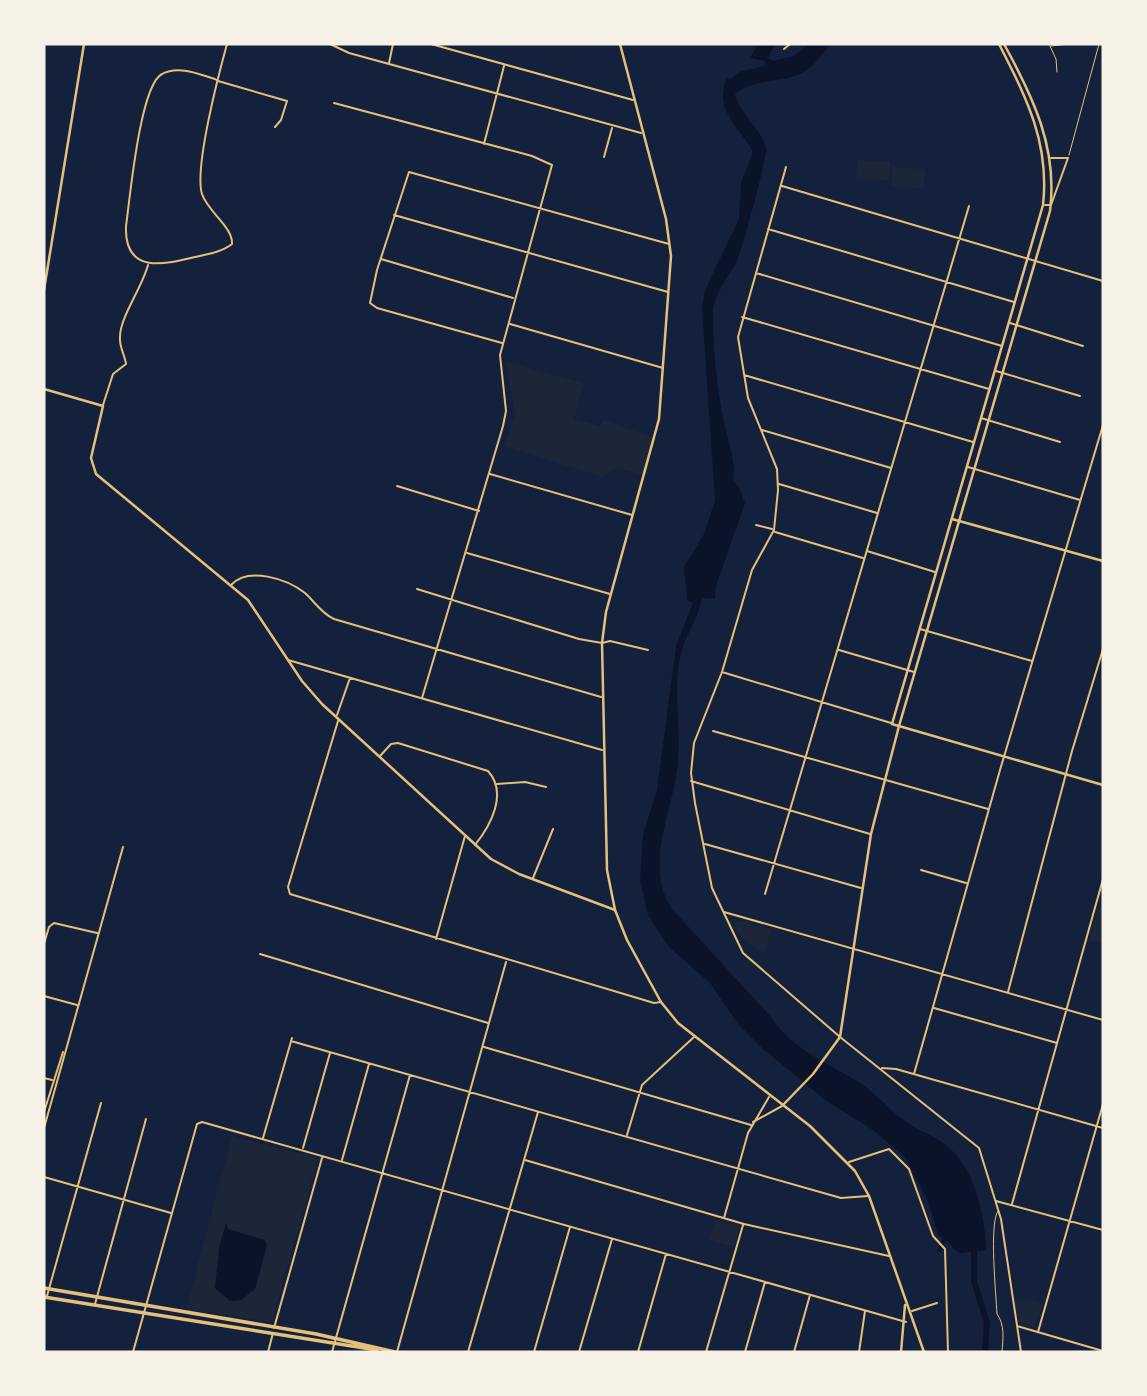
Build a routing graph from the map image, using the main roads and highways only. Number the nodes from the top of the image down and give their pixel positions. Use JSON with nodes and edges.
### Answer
{"nodes":[{"id":1,"x":84,"y":44,"type":"edge"},
{"id":2,"x":620,"y":44,"type":"edge"},
{"id":3,"x":999,"y":44,"type":"edge"},
{"id":4,"x":1004,"y":44,"type":"edge"},
{"id":5,"x":44,"y":290,"type":"edge"},
{"id":6,"x":44,"y":389,"type":"edge"},
{"id":7,"x":952,"y":519,"type":"junction"},
{"id":8,"x":961,"y":520,"type":"junction"},
{"id":9,"x":1103,"y":561,"type":"edge"},
{"id":10,"x":900,"y":726,"type":"junction"},
{"id":11,"x":1103,"y":785,"type":"edge"},
{"id":12,"x":615,"y":910,"type":"junction"},
{"id":13,"x":783,"y":1106,"type":"junction"},
{"id":14,"x":46,"y":1288,"type":"edge"},
{"id":15,"x":904,"y":1295,"type":"junction"},
{"id":16,"x":45,"y":1297,"type":"edge"},
{"id":17,"x":913,"y":1320,"type":"junction"},
{"id":18,"x":906,"y":1322,"type":"junction"},
{"id":19,"x":335,"y":1342,"type":"junction"},
{"id":20,"x":395,"y":1352,"type":"edge"},
{"id":21,"x":901,"y":1352,"type":"edge"},
{"id":22,"x":924,"y":1352,"type":"edge"}],
"edges":[{"from":1,"to":5,"type":"main road"},
{"from":2,"to":12,"type":"main road"},
{"from":3,"to":7,"type":"main road"},
{"from":4,"to":8,"type":"main road"},
{"from":6,"to":12,"type":"main road"},
{"from":7,"to":8,"type":"main road"},
{"from":7,"to":10,"type":"main road"},
{"from":8,"to":9,"type":"main road"},
{"from":8,"to":10,"type":"main road"},
{"from":10,"to":11,"type":"main road"},
{"from":10,"to":13,"type":"main road"},
{"from":12,"to":13,"type":"main road"},
{"from":13,"to":15,"type":"main road"},
{"from":14,"to":19,"type":"highway"},
{"from":15,"to":17,"type":"main road"},
{"from":15,"to":18,"type":"main road"},
{"from":16,"to":19,"type":"highway"},
{"from":17,"to":18,"type":"main road"},
{"from":17,"to":22,"type":"main road"},
{"from":18,"to":21,"type":"main road"},
{"from":19,"to":20,"type":"highway"}]}
